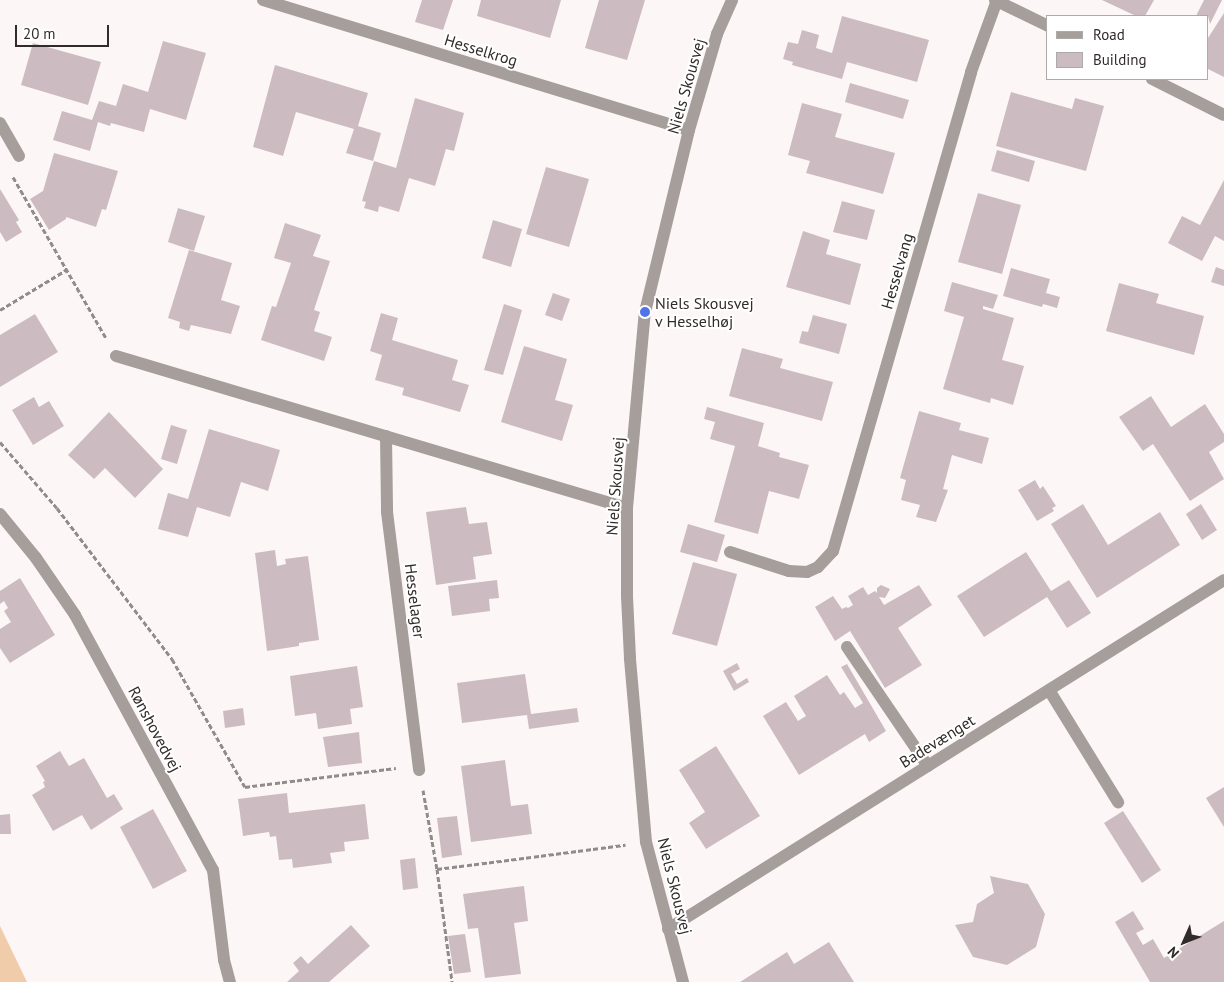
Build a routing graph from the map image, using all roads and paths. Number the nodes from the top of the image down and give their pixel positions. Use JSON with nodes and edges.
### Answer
{"nodes":[{"id":1,"x":263,"y":0,"type":"edge"},
{"id":2,"x":732,"y":0,"type":"edge"},
{"id":3,"x":996,"y":0,"type":"edge"},
{"id":4,"x":1046,"y":25,"type":"edge"},
{"id":5,"x":1154,"y":80,"type":"edge"},
{"id":6,"x":1224,"y":115,"type":"edge"},
{"id":7,"x":0,"y":123,"type":"edge"},
{"id":8,"x":689,"y":130,"type":"junction"},
{"id":9,"x":19,"y":156,"type":"joint"},
{"id":10,"x":66,"y":270,"type":"junction"},
{"id":11,"x":0,"y":310,"type":"edge"},
{"id":12,"x":116,"y":356,"type":"joint"},
{"id":13,"x":386,"y":436,"type":"junction"},
{"id":14,"x":0,"y":442,"type":"edge"},
{"id":15,"x":627,"y":508,"type":"junction"},
{"id":16,"x":0,"y":514,"type":"edge"},
{"id":17,"x":730,"y":552,"type":"dead end"},
{"id":18,"x":1224,"y":580,"type":"edge"},
{"id":19,"x":847,"y":646,"type":"dead end"},
{"id":20,"x":1049,"y":690,"type":"junction"},
{"id":21,"x":928,"y":766,"type":"junction"},
{"id":22,"x":419,"y":770,"type":"junction"},
{"id":23,"x":1118,"y":802,"type":"dead end"},
{"id":24,"x":646,"y":842,"type":"junction"},
{"id":25,"x":437,"y":869,"type":"junction"},
{"id":26,"x":668,"y":929,"type":"junction"},
{"id":27,"x":230,"y":982,"type":"edge"},
{"id":28,"x":452,"y":982,"type":"edge"},
{"id":29,"x":683,"y":982,"type":"edge"}],
"edges":[{"from":1,"to":8,"type":"street","name":"Hesselkrog"},
{"from":2,"to":8,"type":"street","name":"Niels Skousvej"},
{"from":3,"to":4,"type":"street","name":"Hesselvang"},
{"from":3,"to":17,"type":"street","name":"Hesselvang"},
{"from":5,"to":6,"type":"street"},
{"from":7,"to":9,"type":"street"},
{"from":8,"to":15,"type":"street","name":"Niels Skousvej"},
{"from":9,"to":10,"type":"path"},
{"from":10,"to":11,"type":"path"},
{"from":10,"to":12,"type":"path"},
{"from":12,"to":13,"type":"street"},
{"from":13,"to":15,"type":"street"},
{"from":13,"to":22,"type":"street","name":"Hesselager"},
{"from":14,"to":22,"type":"path"},
{"from":15,"to":24,"type":"street","name":"Niels Skousvej"},
{"from":16,"to":27,"type":"street","name":"Rønshovedvej"},
{"from":18,"to":20,"type":"street","name":"Badevænget"},
{"from":19,"to":21,"type":"street"},
{"from":20,"to":21,"type":"street","name":"Badevænget"},
{"from":20,"to":23,"type":"street"},
{"from":21,"to":26,"type":"street","name":"Badevænget"},
{"from":22,"to":25,"type":"path"},
{"from":24,"to":25,"type":"path"},
{"from":24,"to":26,"type":"street","name":"Niels Skousvej"},
{"from":25,"to":28,"type":"path"},
{"from":26,"to":29,"type":"street","name":"Niels Skousvej"}]}
